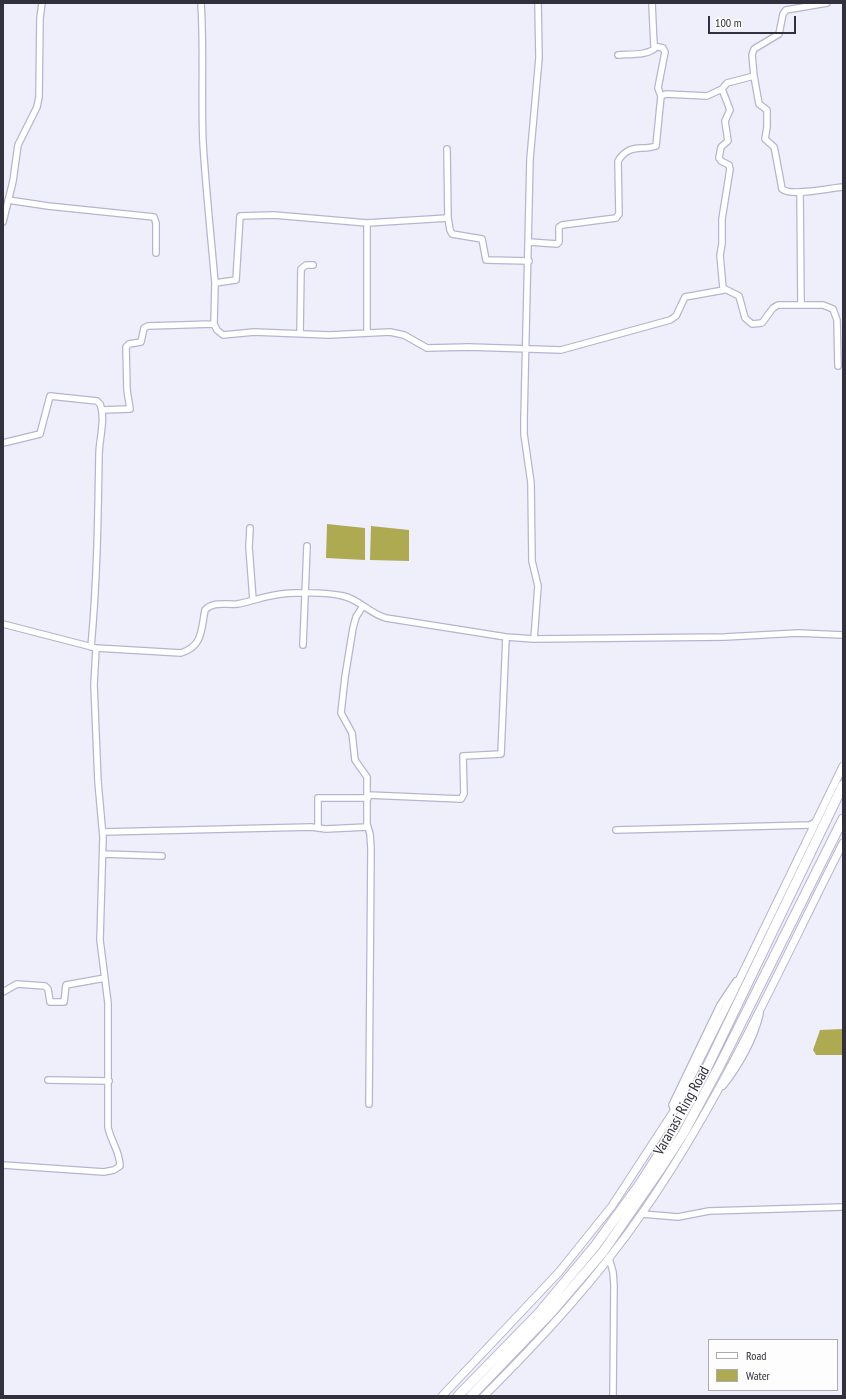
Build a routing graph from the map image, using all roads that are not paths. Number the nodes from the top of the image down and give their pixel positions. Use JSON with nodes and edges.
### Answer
{"nodes":[{"id":1,"x":42,"y":3,"type":"edge"},
{"id":2,"x":201,"y":3,"type":"edge"},
{"id":3,"x":538,"y":3,"type":"edge"},
{"id":4,"x":652,"y":3,"type":"edge"},
{"id":5,"x":827,"y":3,"type":"edge"},
{"id":6,"x":656,"y":47,"type":"junction"},
{"id":7,"x":618,"y":55,"type":"dead end"},
{"id":8,"x":754,"y":76,"type":"junction"},
{"id":9,"x":722,"y":89,"type":"junction"},
{"id":10,"x":661,"y":96,"type":"junction"},
{"id":11,"x":447,"y":149,"type":"dead end"},
{"id":12,"x":843,"y":187,"type":"edge"},
{"id":13,"x":800,"y":192,"type":"junction"},
{"id":14,"x":8,"y":200,"type":"junction"},
{"id":15,"x":448,"y":218,"type":"junction"},
{"id":16,"x":3,"y":222,"type":"edge"},
{"id":17,"x":368,"y":223,"type":"junction"},
{"id":18,"x":529,"y":242,"type":"junction"},
{"id":19,"x":156,"y":253,"type":"dead end"},
{"id":20,"x":529,"y":261,"type":"junction"},
{"id":21,"x":313,"y":265,"type":"dead end"},
{"id":22,"x":214,"y":284,"type":"junction"},
{"id":23,"x":724,"y":290,"type":"junction"},
{"id":24,"x":801,"y":304,"type":"junction"},
{"id":25,"x":214,"y":324,"type":"junction"},
{"id":26,"x":367,"y":333,"type":"junction"},
{"id":27,"x":300,"y":334,"type":"junction"},
{"id":28,"x":527,"y":347,"type":"junction"},
{"id":29,"x":838,"y":366,"type":"dead end"},
{"id":30,"x":102,"y":410,"type":"junction"},
{"id":31,"x":3,"y":443,"type":"edge"},
{"id":32,"x":250,"y":528,"type":"dead end"},
{"id":33,"x":306,"y":546,"type":"dead end"},
{"id":34,"x":305,"y":594,"type":"junction"},
{"id":35,"x":253,"y":600,"type":"junction"},
{"id":36,"x":363,"y":606,"type":"junction"},
{"id":37,"x":3,"y":624,"type":"edge"},
{"id":38,"x":843,"y":635,"type":"edge"},
{"id":39,"x":506,"y":637,"type":"junction"},
{"id":40,"x":534,"y":639,"type":"junction"},
{"id":41,"x":304,"y":645,"type":"dead end"},
{"id":42,"x":93,"y":648,"type":"junction"},
{"id":43,"x":843,"y":766,"type":"edge"},
{"id":44,"x":843,"y":785,"type":"edge"},
{"id":45,"x":368,"y":796,"type":"junction"},
{"id":46,"x":843,"y":819,"type":"edge"},
{"id":47,"x":815,"y":822,"type":"junction"},
{"id":48,"x":318,"y":827,"type":"junction"},
{"id":49,"x":367,"y":827,"type":"junction"},
{"id":50,"x":616,"y":830,"type":"dead end"},
{"id":51,"x":103,"y":832,"type":"junction"},
{"id":52,"x":843,"y":843,"type":"edge"},
{"id":53,"x":103,"y":854,"type":"junction"},
{"id":54,"x":162,"y":856,"type":"dead end"},
{"id":55,"x":105,"y":978,"type":"junction"},
{"id":56,"x":3,"y":992,"type":"edge"},
{"id":57,"x":48,"y":1080,"type":"dead end"},
{"id":58,"x":109,"y":1081,"type":"junction"},
{"id":59,"x":369,"y":1104,"type":"dead end"},
{"id":60,"x":3,"y":1165,"type":"edge"},
{"id":61,"x":843,"y":1207,"type":"edge"},
{"id":62,"x":642,"y":1214,"type":"junction"},
{"id":63,"x":609,"y":1258,"type":"junction"},
{"id":64,"x":442,"y":1396,"type":"edge"},
{"id":65,"x":458,"y":1396,"type":"edge"},
{"id":66,"x":471,"y":1396,"type":"edge"},
{"id":67,"x":484,"y":1396,"type":"edge"},
{"id":68,"x":613,"y":1396,"type":"edge"}],
"edges":[{"from":1,"to":14,"type":"street"},
{"from":2,"to":22,"type":"street"},
{"from":3,"to":18,"type":"street"},
{"from":4,"to":6,"type":"street"},
{"from":5,"to":8,"type":"street"},
{"from":6,"to":7,"type":"street"},
{"from":6,"to":10,"type":"street"},
{"from":8,"to":9,"type":"street"},
{"from":8,"to":13,"type":"street"},
{"from":9,"to":10,"type":"street"},
{"from":9,"to":23,"type":"street"},
{"from":10,"to":18,"type":"street"},
{"from":11,"to":15,"type":"street"},
{"from":12,"to":13,"type":"street"},
{"from":13,"to":24,"type":"street"},
{"from":14,"to":16,"type":"street"},
{"from":14,"to":19,"type":"street"},
{"from":15,"to":17,"type":"street"},
{"from":15,"to":20,"type":"street"},
{"from":17,"to":22,"type":"street"},
{"from":17,"to":26,"type":"street"},
{"from":18,"to":20,"type":"street"},
{"from":20,"to":28,"type":"street"},
{"from":21,"to":27,"type":"street"},
{"from":22,"to":25,"type":"street"},
{"from":23,"to":24,"type":"street"},
{"from":23,"to":28,"type":"street"},
{"from":24,"to":29,"type":"street"},
{"from":25,"to":27,"type":"street"},
{"from":25,"to":30,"type":"street"},
{"from":26,"to":27,"type":"street"},
{"from":26,"to":28,"type":"street"},
{"from":28,"to":40,"type":"street"},
{"from":30,"to":31,"type":"street"},
{"from":30,"to":42,"type":"street"},
{"from":32,"to":35,"type":"street"},
{"from":33,"to":34,"type":"street"},
{"from":34,"to":35,"type":"street"},
{"from":34,"to":36,"type":"street"},
{"from":34,"to":41,"type":"street"},
{"from":35,"to":42,"type":"street"},
{"from":36,"to":39,"type":"street"},
{"from":36,"to":45,"type":"street"},
{"from":37,"to":42,"type":"street"},
{"from":38,"to":40,"type":"street"},
{"from":39,"to":40,"type":"street"},
{"from":39,"to":45,"type":"street"},
{"from":42,"to":51,"type":"street"},
{"from":43,"to":47,"type":"street"},
{"from":44,"to":65,"type":"highway","name":"Varanasi Ring Road"},
{"from":45,"to":48,"type":"street"},
{"from":45,"to":49,"type":"street"},
{"from":46,"to":66,"type":"highway"},
{"from":47,"to":50,"type":"street"},
{"from":47,"to":64,"type":"street"},
{"from":48,"to":49,"type":"street"},
{"from":48,"to":51,"type":"street"},
{"from":49,"to":59,"type":"street"},
{"from":51,"to":53,"type":"street"},
{"from":52,"to":62,"type":"street"},
{"from":53,"to":54,"type":"street"},
{"from":53,"to":55,"type":"street"},
{"from":55,"to":56,"type":"street"},
{"from":55,"to":58,"type":"street"},
{"from":57,"to":58,"type":"street"},
{"from":58,"to":60,"type":"street"},
{"from":61,"to":62,"type":"street"},
{"from":62,"to":63,"type":"street"},
{"from":63,"to":67,"type":"street"},
{"from":63,"to":68,"type":"street"}]}
